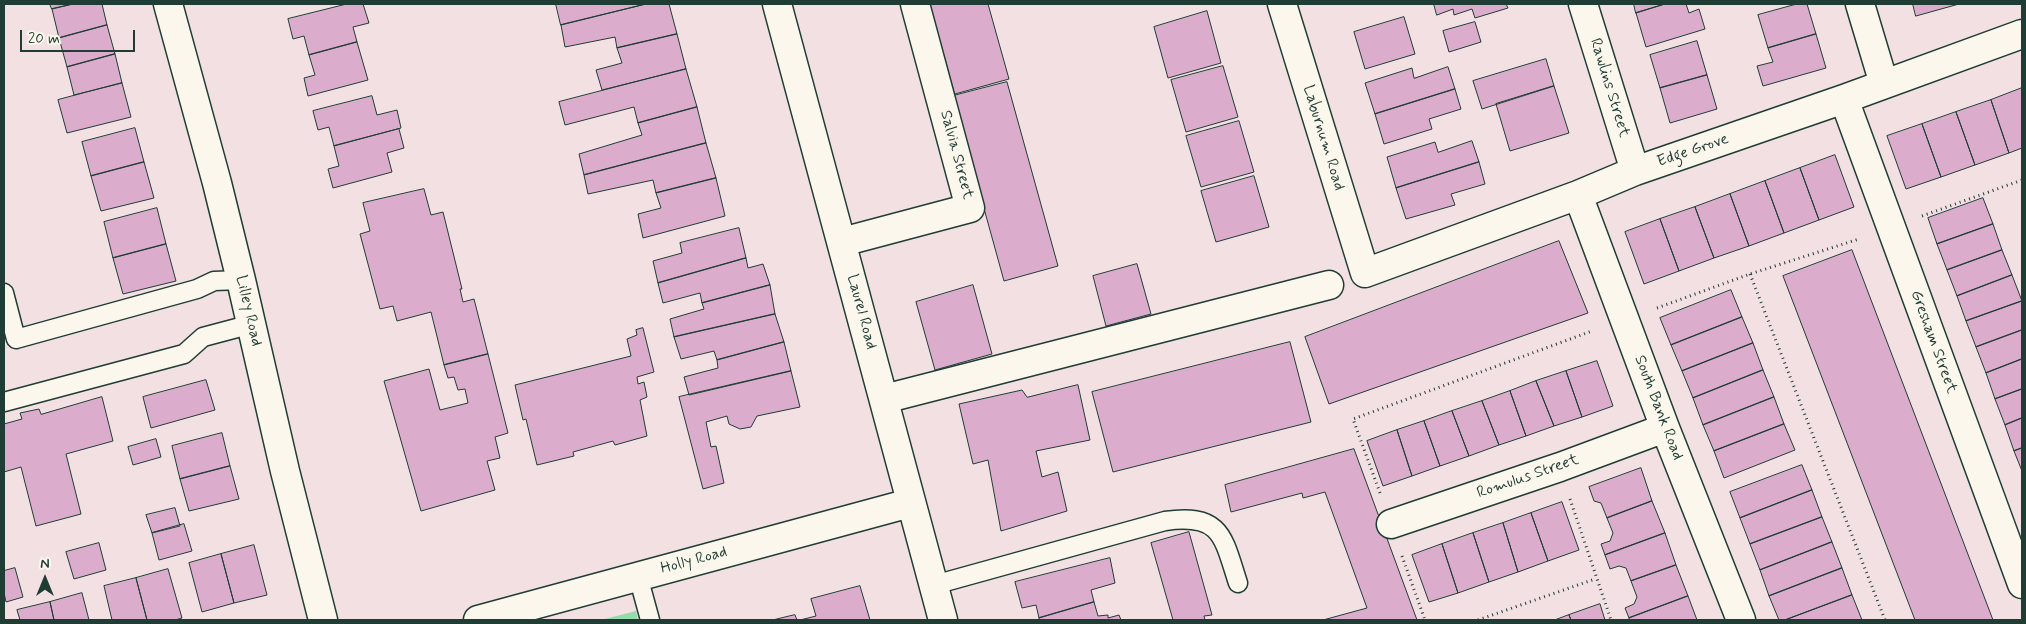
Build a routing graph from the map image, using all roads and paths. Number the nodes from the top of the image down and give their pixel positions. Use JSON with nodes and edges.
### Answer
{"nodes":[{"id":1,"x":168,"y":4,"type":"edge"},
{"id":2,"x":778,"y":4,"type":"edge"},
{"id":3,"x":915,"y":4,"type":"edge"},
{"id":4,"x":1282,"y":4,"type":"edge"},
{"id":5,"x":1583,"y":4,"type":"edge"},
{"id":6,"x":1860,"y":4,"type":"edge"},
{"id":7,"x":2022,"y":34,"type":"edge"},
{"id":8,"x":1884,"y":84,"type":"junction"},
{"id":9,"x":1844,"y":99,"type":"junction"},
{"id":10,"x":1635,"y":171,"type":"junction"},
{"id":11,"x":2022,"y":181,"type":"edge"},
{"id":12,"x":1578,"y":195,"type":"junction"},
{"id":13,"x":1891,"y":227,"type":"junction"},
{"id":14,"x":842,"y":242,"type":"junction"},
{"id":15,"x":1365,"y":273,"type":"joint"},
{"id":16,"x":1750,"y":274,"type":"junction"},
{"id":17,"x":241,"y":280,"type":"junction"},
{"id":18,"x":1329,"y":285,"type":"dead end"},
{"id":19,"x":4,"y":293,"type":"edge"},
{"id":20,"x":1624,"y":319,"type":"junction"},
{"id":21,"x":252,"y":324,"type":"junction"},
{"id":22,"x":884,"y":399,"type":"junction"},
{"id":23,"x":4,"y":402,"type":"edge"},
{"id":24,"x":1665,"y":428,"type":"junction"},
{"id":25,"x":1560,"y":467,"type":"junction"},
{"id":26,"x":910,"y":503,"type":"junction"},
{"id":27,"x":1391,"y":524,"type":"junction"},
{"id":28,"x":638,"y":576,"type":"junction"},
{"id":29,"x":1595,"y":579,"type":"junction"},
{"id":30,"x":1238,"y":582,"type":"dead end"},
{"id":31,"x":2022,"y":584,"type":"edge"},
{"id":32,"x":934,"y":585,"type":"junction"},
{"id":33,"x":324,"y":620,"type":"edge"},
{"id":34,"x":478,"y":620,"type":"edge"},
{"id":35,"x":650,"y":620,"type":"edge"},
{"id":36,"x":943,"y":620,"type":"edge"},
{"id":37,"x":1425,"y":620,"type":"edge"},
{"id":38,"x":1478,"y":620,"type":"edge"},
{"id":39,"x":1611,"y":620,"type":"edge"},
{"id":40,"x":1741,"y":620,"type":"edge"},
{"id":41,"x":1885,"y":620,"type":"edge"}],
"edges":[{"from":1,"to":17,"type":"street","name":"Lilley Road"},
{"from":2,"to":14,"type":"street","name":"Laurel Road"},
{"from":3,"to":14,"type":"street","name":"Salvia Street"},
{"from":4,"to":15,"type":"street","name":"Laburnum Road"},
{"from":5,"to":10,"type":"street","name":"Rawlins Street"},
{"from":6,"to":8,"type":"street"},
{"from":7,"to":8,"type":"street","name":"Edge Grove"},
{"from":8,"to":9,"type":"street","name":"Edge Grove"},
{"from":9,"to":10,"type":"street","name":"Edge Grove"},
{"from":9,"to":13,"type":"street","name":"Gresham Street"},
{"from":10,"to":12,"type":"street","name":"Edge Grove"},
{"from":11,"to":13,"type":"path"},
{"from":12,"to":15,"type":"street","name":"Edge Grove"},
{"from":12,"to":20,"type":"street","name":"South Bank Road"},
{"from":13,"to":16,"type":"path"},
{"from":13,"to":31,"type":"street","name":"Gresham Street"},
{"from":14,"to":22,"type":"street","name":"Laurel Road"},
{"from":16,"to":20,"type":"path"},
{"from":16,"to":41,"type":"path"},
{"from":17,"to":19,"type":"lane"},
{"from":17,"to":21,"type":"street","name":"Lilley Road"},
{"from":18,"to":22,"type":"street"},
{"from":20,"to":24,"type":"street","name":"South Bank Road"},
{"from":20,"to":27,"type":"path"},
{"from":21,"to":23,"type":"lane"},
{"from":21,"to":33,"type":"street","name":"Lilley Road"},
{"from":22,"to":26,"type":"street","name":"Laurel Road"},
{"from":24,"to":25,"type":"street","name":"Romulus Street"},
{"from":24,"to":40,"type":"street","name":"South Bank Road"},
{"from":25,"to":27,"type":"street","name":"Romulus Street"},
{"from":25,"to":29,"type":"path"},
{"from":26,"to":28,"type":"street","name":"Holly Road"},
{"from":26,"to":32,"type":"street","name":"Laurel Road"},
{"from":27,"to":37,"type":"path"},
{"from":28,"to":34,"type":"street","name":"Holly Road"},
{"from":28,"to":35,"type":"lane"},
{"from":29,"to":38,"type":"path"},
{"from":29,"to":39,"type":"path"},
{"from":30,"to":32,"type":"lane"},
{"from":32,"to":36,"type":"street","name":"Laurel Road"}]}
